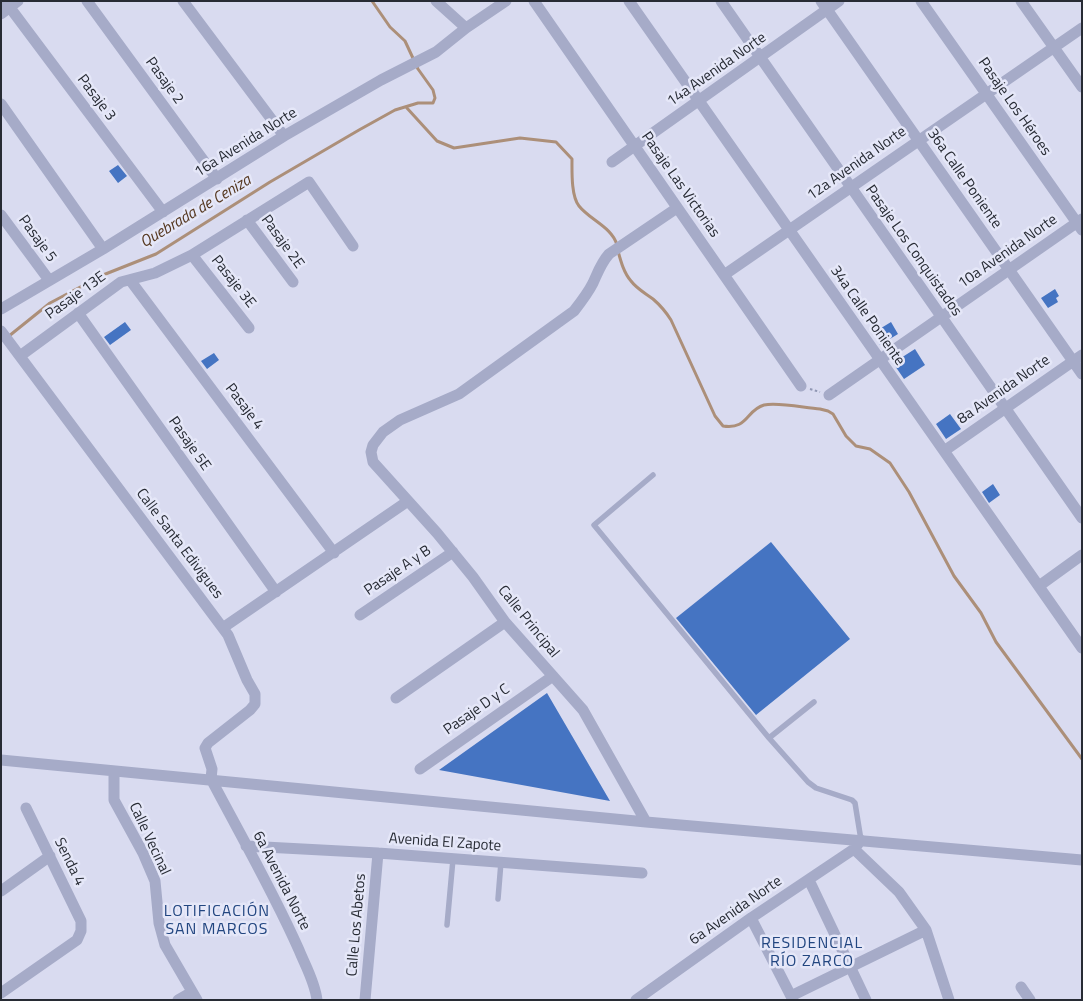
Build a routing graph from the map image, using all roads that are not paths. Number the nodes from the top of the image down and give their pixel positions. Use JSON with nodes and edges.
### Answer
{"nodes":[{"id":1,"x":87,"y":1,"type":"edge"},
{"id":2,"x":183,"y":1,"type":"edge"},
{"id":3,"x":436,"y":1,"type":"edge"},
{"id":4,"x":506,"y":1,"type":"edge"},
{"id":5,"x":534,"y":1,"type":"edge"},
{"id":6,"x":628,"y":1,"type":"edge"},
{"id":7,"x":721,"y":1,"type":"edge"},
{"id":8,"x":839,"y":1,"type":"edge"},
{"id":9,"x":921,"y":1,"type":"edge"},
{"id":10,"x":1021,"y":1,"type":"edge"},
{"id":11,"x":9,"y":6,"type":"edge"},
{"id":12,"x":824,"y":6,"type":"edge"},
{"id":13,"x":466,"y":28,"type":"junction"},
{"id":14,"x":1082,"y":28,"type":"edge"},
{"id":15,"x":1054,"y":47,"type":"junction"},
{"id":16,"x":759,"y":58,"type":"junction"},
{"id":17,"x":1082,"y":87,"type":"edge"},
{"id":18,"x":985,"y":93,"type":"junction"},
{"id":19,"x":698,"y":101,"type":"junction"},
{"id":20,"x":1,"y":104,"type":"edge"},
{"id":21,"x":284,"y":136,"type":"junction"},
{"id":22,"x":918,"y":140,"type":"junction"},
{"id":23,"x":635,"y":146,"type":"junction"},
{"id":24,"x":612,"y":162,"type":"dead end"},
{"id":25,"x":217,"y":179,"type":"junction"},
{"id":26,"x":850,"y":187,"type":"junction"},
{"id":27,"x":677,"y":208,"type":"junction"},
{"id":28,"x":163,"y":212,"type":"junction"},
{"id":29,"x":1,"y":215,"type":"edge"},
{"id":30,"x":247,"y":220,"type":"junction"},
{"id":31,"x":1080,"y":224,"type":"edge"},
{"id":32,"x":789,"y":230,"type":"junction"},
{"id":33,"x":353,"y":246,"type":"dead end"},
{"id":34,"x":103,"y":249,"type":"junction"},
{"id":35,"x":192,"y":254,"type":"junction"},
{"id":36,"x":1009,"y":270,"type":"junction"},
{"id":37,"x":724,"y":275,"type":"junction"},
{"id":38,"x":49,"y":280,"type":"junction"},
{"id":39,"x":130,"y":280,"type":"junction"},
{"id":40,"x":293,"y":282,"type":"dead end"},
{"id":41,"x":1,"y":309,"type":"edge"},
{"id":42,"x":78,"y":313,"type":"junction"},
{"id":43,"x":941,"y":317,"type":"junction"},
{"id":44,"x":249,"y":328,"type":"dead end"},
{"id":45,"x":1,"y":331,"type":"edge"},
{"id":46,"x":20,"y":356,"type":"junction"},
{"id":47,"x":1077,"y":358,"type":"edge"},
{"id":48,"x":880,"y":360,"type":"junction"},
{"id":49,"x":1082,"y":374,"type":"edge"},
{"id":50,"x":801,"y":386,"type":"road end"},
{"id":51,"x":829,"y":395,"type":"road end"},
{"id":52,"x":1005,"y":408,"type":"junction"},
{"id":53,"x":944,"y":451,"type":"junction"},
{"id":54,"x":653,"y":475,"type":"dead end"},
{"id":55,"x":408,"y":501,"type":"junction"},
{"id":56,"x":1082,"y":518,"type":"edge"},
{"id":57,"x":453,"y":552,"type":"junction"},
{"id":58,"x":334,"y":553,"type":"junction"},
{"id":59,"x":1082,"y":555,"type":"edge"},
{"id":60,"x":1039,"y":586,"type":"junction"},
{"id":61,"x":276,"y":592,"type":"junction"},
{"id":62,"x":360,"y":615,"type":"dead end"},
{"id":63,"x":505,"y":622,"type":"junction"},
{"id":64,"x":224,"y":628,"type":"junction"},
{"id":65,"x":1082,"y":648,"type":"edge"},
{"id":66,"x":553,"y":676,"type":"junction"},
{"id":67,"x":396,"y":698,"type":"dead end"},
{"id":68,"x":814,"y":702,"type":"dead end"},
{"id":69,"x":769,"y":738,"type":"junction"},
{"id":70,"x":1,"y":760,"type":"edge"},
{"id":71,"x":420,"y":769,"type":"dead end"},
{"id":72,"x":114,"y":772,"type":"junction"},
{"id":73,"x":211,"y":779,"type":"junction"},
{"id":74,"x":26,"y":808,"type":"dead end"},
{"id":75,"x":646,"y":822,"type":"junction"},
{"id":76,"x":858,"y":844,"type":"junction"},
{"id":77,"x":246,"y":846,"type":"junction"},
{"id":78,"x":378,"y":853,"type":"junction"},
{"id":79,"x":50,"y":856,"type":"junction"},
{"id":80,"x":454,"y":859,"type":"junction"},
{"id":81,"x":1082,"y":860,"type":"edge"},
{"id":82,"x":501,"y":862,"type":"junction"},
{"id":83,"x":642,"y":873,"type":"dead end"},
{"id":84,"x":809,"y":880,"type":"junction"},
{"id":85,"x":1,"y":891,"type":"edge"},
{"id":86,"x":498,"y":899,"type":"dead end"},
{"id":87,"x":751,"y":918,"type":"junction"},
{"id":88,"x":446,"y":925,"type":"dead end"},
{"id":89,"x":926,"y":930,"type":"junction"},
{"id":90,"x":850,"y":967,"type":"junction"},
{"id":91,"x":1021,"y":987,"type":"dead end"},
{"id":92,"x":1,"y":993,"type":"edge"},
{"id":93,"x":195,"y":996,"type":"edge"},
{"id":94,"x":792,"y":998,"type":"edge"},
{"id":95,"x":178,"y":1000,"type":"edge"},
{"id":96,"x":316,"y":1000,"type":"edge"},
{"id":97,"x":365,"y":1000,"type":"edge"},
{"id":98,"x":636,"y":1000,"type":"edge"},
{"id":99,"x":866,"y":1000,"type":"edge"},
{"id":100,"x":949,"y":1000,"type":"edge"},
{"id":101,"x":1030,"y":1000,"type":"edge"}],
"edges":[{"from":1,"to":25,"type":"street","name":"Pasaje 2"},
{"from":2,"to":21,"type":"street"},
{"from":3,"to":13,"type":"street"},
{"from":4,"to":13,"type":"street","name":"16a Avenida Norte"},
{"from":5,"to":23,"type":"street","name":"Pasaje Las Victorias"},
{"from":6,"to":19,"type":"street","name":"34a Calle Poniente"},
{"from":7,"to":16,"type":"street","name":"Pasaje Los Conquistados"},
{"from":8,"to":12,"type":"street","name":"14a Avenida Norte"},
{"from":9,"to":18,"type":"street","name":"Pasaje Los Héroes"},
{"from":10,"to":15,"type":"street"},
{"from":11,"to":28,"type":"street","name":"Pasaje 3"},
{"from":12,"to":16,"type":"street","name":"14a Avenida Norte"},
{"from":12,"to":22,"type":"street","name":"36a Calle Poniente"},
{"from":13,"to":21,"type":"street","name":"16a Avenida Norte"},
{"from":14,"to":15,"type":"street","name":"12a Avenida Norte"},
{"from":15,"to":17,"type":"street"},
{"from":15,"to":18,"type":"street","name":"12a Avenida Norte"},
{"from":16,"to":19,"type":"street","name":"14a Avenida Norte"},
{"from":16,"to":26,"type":"street","name":"Pasaje Los Conquistados"},
{"from":18,"to":22,"type":"street","name":"12a Avenida Norte"},
{"from":18,"to":31,"type":"street","name":"Pasaje Los Héroes"},
{"from":19,"to":23,"type":"street","name":"14a Avenida Norte"},
{"from":19,"to":32,"type":"street","name":"34a Calle Poniente"},
{"from":20,"to":34,"type":"street"},
{"from":21,"to":25,"type":"street","name":"16a Avenida Norte"},
{"from":22,"to":26,"type":"street","name":"12a Avenida Norte"},
{"from":22,"to":36,"type":"street","name":"36a Calle Poniente"},
{"from":23,"to":24,"type":"street","name":"14a Avenida Norte"},
{"from":23,"to":27,"type":"street","name":"Pasaje Las Victorias"},
{"from":25,"to":28,"type":"street","name":"16a Avenida Norte"},
{"from":26,"to":32,"type":"street","name":"12a Avenida Norte"},
{"from":26,"to":43,"type":"street","name":"Pasaje Los Conquistados"},
{"from":27,"to":37,"type":"street","name":"Pasaje Las Victorias"},
{"from":27,"to":55,"type":"street","name":"Calle Principal"},
{"from":28,"to":34,"type":"street","name":"16a Avenida Norte"},
{"from":29,"to":38,"type":"street","name":"Pasaje 5"},
{"from":30,"to":33,"type":"street","name":"Pasaje 13E"},
{"from":30,"to":35,"type":"street","name":"Pasaje 13E"},
{"from":30,"to":40,"type":"street","name":"Pasaje 2E"},
{"from":31,"to":36,"type":"street","name":"10a Avenida Norte"},
{"from":32,"to":37,"type":"street","name":"12a Avenida Norte"},
{"from":32,"to":48,"type":"street","name":"34a Calle Poniente"},
{"from":34,"to":38,"type":"street","name":"16a Avenida Norte"},
{"from":35,"to":39,"type":"street","name":"Pasaje 13E"},
{"from":35,"to":44,"type":"street","name":"Pasaje 3E"},
{"from":36,"to":43,"type":"street","name":"10a Avenida Norte"},
{"from":36,"to":47,"type":"street","name":"36a Calle Poniente"},
{"from":37,"to":50,"type":"street","name":"Pasaje Las Victorias"},
{"from":38,"to":41,"type":"street","name":"16a Avenida Norte"},
{"from":39,"to":42,"type":"street","name":"Pasaje 13E"},
{"from":39,"to":58,"type":"street","name":"Pasaje 4"},
{"from":42,"to":46,"type":"street","name":"Pasaje 13E"},
{"from":42,"to":61,"type":"street","name":"Pasaje 5E"},
{"from":43,"to":48,"type":"street","name":"10a Avenida Norte"},
{"from":43,"to":52,"type":"street","name":"Pasaje Los Conquistados"},
{"from":45,"to":46,"type":"street","name":"Calle Santa Edivigues"},
{"from":46,"to":64,"type":"street","name":"Calle Santa Edivigues"},
{"from":47,"to":49,"type":"street","name":"36a Calle Poniente"},
{"from":47,"to":52,"type":"street","name":"8a Avenida Norte"},
{"from":48,"to":51,"type":"street","name":"10a Avenida Norte"},
{"from":48,"to":53,"type":"street","name":"34a Calle Poniente"},
{"from":52,"to":53,"type":"street","name":"8a Avenida Norte"},
{"from":52,"to":56,"type":"street","name":"Pasaje Los Conquistados"},
{"from":53,"to":60,"type":"street","name":"34a Calle Poniente"},
{"from":54,"to":69,"type":"lane"},
{"from":55,"to":57,"type":"street","name":"Calle Principal"},
{"from":55,"to":58,"type":"street"},
{"from":57,"to":62,"type":"street","name":"Pasaje A y B"},
{"from":57,"to":63,"type":"street","name":"Calle Principal"},
{"from":58,"to":61,"type":"street"},
{"from":59,"to":60,"type":"street"},
{"from":60,"to":65,"type":"street","name":"34a Calle Poniente"},
{"from":61,"to":64,"type":"street"},
{"from":63,"to":66,"type":"street","name":"Calle Principal"},
{"from":63,"to":67,"type":"street"},
{"from":64,"to":73,"type":"street","name":"Calle Santa Edivigues"},
{"from":66,"to":71,"type":"street","name":"Pasaje D y C"},
{"from":66,"to":75,"type":"street","name":"Calle Principal"},
{"from":68,"to":69,"type":"lane"},
{"from":69,"to":76,"type":"lane"},
{"from":70,"to":72,"type":"street"},
{"from":72,"to":73,"type":"street"},
{"from":72,"to":93,"type":"street","name":"Calle Vecinal"},
{"from":73,"to":75,"type":"street"},
{"from":73,"to":77,"type":"street","name":"6a Avenida Norte"},
{"from":74,"to":79,"type":"street","name":"Senda 4"},
{"from":75,"to":76,"type":"street"},
{"from":76,"to":81,"type":"street"},
{"from":76,"to":84,"type":"street","name":"6a Avenida Norte"},
{"from":76,"to":89,"type":"street"},
{"from":77,"to":78,"type":"street","name":"Avenida El Zapote"},
{"from":77,"to":96,"type":"street","name":"6a Avenida Norte"},
{"from":78,"to":80,"type":"street","name":"Avenida El Zapote"},
{"from":78,"to":97,"type":"street","name":"Calle Los Abetos"},
{"from":79,"to":85,"type":"street"},
{"from":79,"to":92,"type":"street","name":"Senda 4"},
{"from":80,"to":82,"type":"street","name":"Avenida El Zapote"},
{"from":80,"to":88,"type":"lane"},
{"from":82,"to":83,"type":"street","name":"Avenida El Zapote"},
{"from":82,"to":86,"type":"lane"},
{"from":84,"to":87,"type":"street","name":"6a Avenida Norte"},
{"from":84,"to":90,"type":"street"},
{"from":87,"to":94,"type":"street"},
{"from":87,"to":98,"type":"street","name":"6a Avenida Norte"},
{"from":89,"to":90,"type":"street"},
{"from":89,"to":100,"type":"street"},
{"from":90,"to":94,"type":"street"},
{"from":90,"to":99,"type":"street"},
{"from":91,"to":101,"type":"street"},
{"from":93,"to":95,"type":"street"}]}
